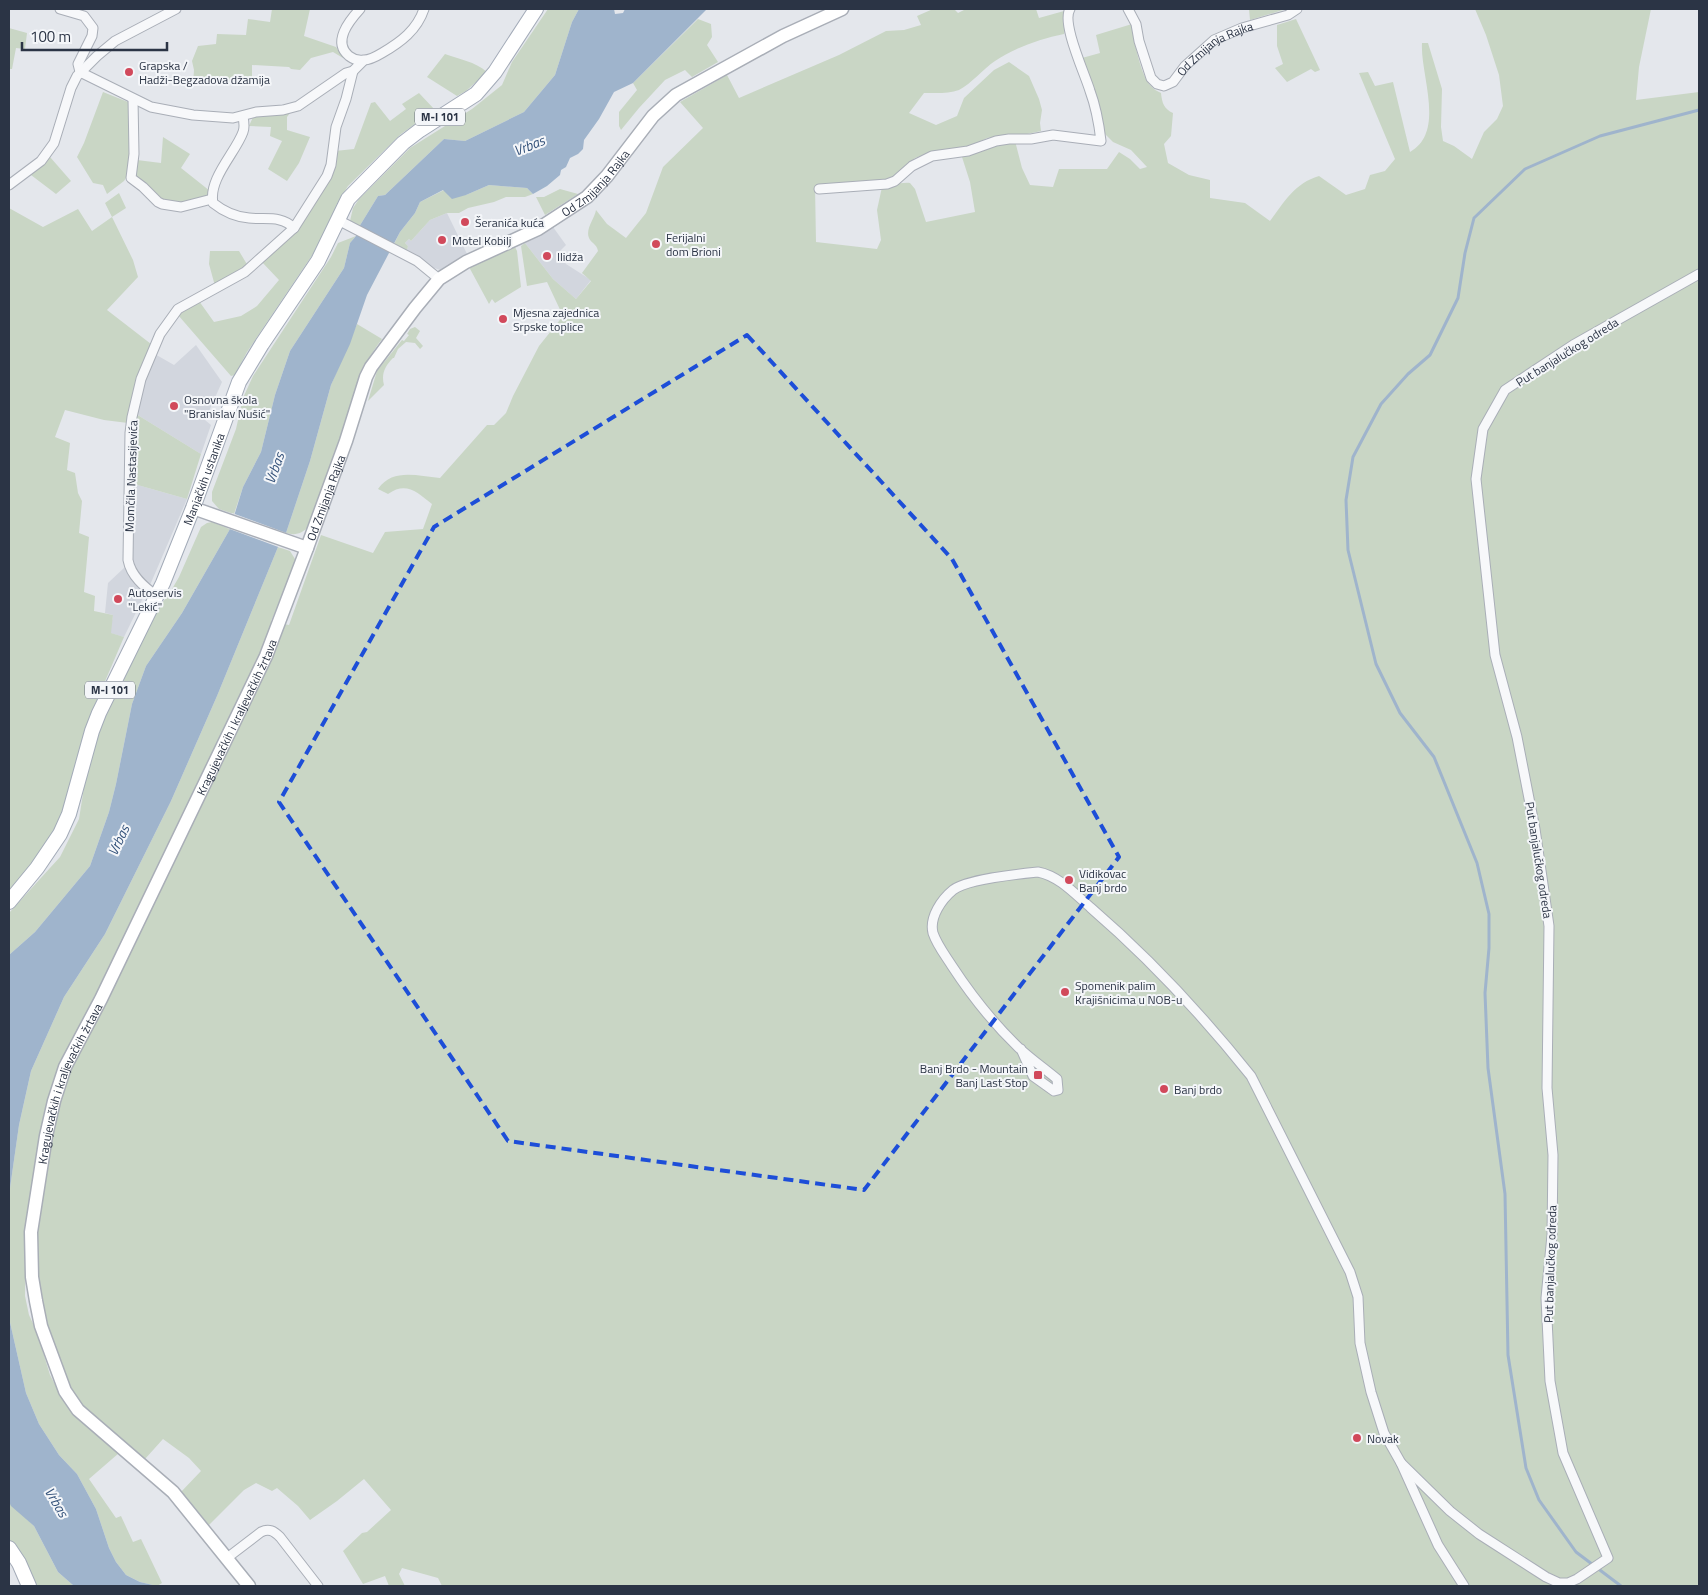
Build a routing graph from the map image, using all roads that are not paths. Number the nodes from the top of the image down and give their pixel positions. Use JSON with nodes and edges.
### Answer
{"nodes":[{"id":1,"x":60,"y":9,"type":"edge"},
{"id":2,"x":176,"y":9,"type":"edge"},
{"id":3,"x":360,"y":9,"type":"edge"},
{"id":4,"x":424,"y":9,"type":"edge"},
{"id":5,"x":536,"y":9,"type":"edge"},
{"id":6,"x":842,"y":9,"type":"edge"},
{"id":7,"x":1070,"y":9,"type":"edge"},
{"id":8,"x":1128,"y":9,"type":"edge"},
{"id":9,"x":1297,"y":9,"type":"edge"},
{"id":10,"x":363,"y":61,"type":"junction"},
{"id":11,"x":353,"y":71,"type":"junction"},
{"id":12,"x":80,"y":72,"type":"junction"},
{"id":13,"x":133,"y":99,"type":"junction"},
{"id":14,"x":243,"y":116,"type":"junction"},
{"id":15,"x":9,"y":185,"type":"edge"},
{"id":16,"x":819,"y":189,"type":"dead end"},
{"id":17,"x":212,"y":199,"type":"junction"},
{"id":18,"x":338,"y":220,"type":"junction"},
{"id":19,"x":294,"y":228,"type":"junction"},
{"id":20,"x":1699,"y":274,"type":"edge"},
{"id":21,"x":439,"y":279,"type":"junction"},
{"id":22,"x":193,"y":508,"type":"junction"},
{"id":23,"x":307,"y":548,"type":"junction"},
{"id":24,"x":157,"y":596,"type":"junction"},
{"id":25,"x":9,"y":902,"type":"edge"},
{"id":26,"x":1021,"y":1049,"type":"junction"},
{"id":27,"x":1400,"y":1463,"type":"junction"},
{"id":28,"x":9,"y":1548,"type":"edge"},
{"id":29,"x":227,"y":1558,"type":"junction"},
{"id":30,"x":29,"y":1586,"type":"edge"},
{"id":31,"x":249,"y":1586,"type":"edge"},
{"id":32,"x":318,"y":1586,"type":"edge"},
{"id":33,"x":1464,"y":1586,"type":"edge"}],
"edges":[{"from":1,"to":12,"type":"street"},
{"from":2,"to":12,"type":"street"},
{"from":3,"to":10,"type":"street"},
{"from":4,"to":10,"type":"street"},
{"from":5,"to":18,"type":"main road","name":"Manjačkih ustanika","number":"M-I 101"},
{"from":6,"to":21,"type":"street","name":"Od Zmijanja Rajka"},
{"from":7,"to":16,"type":"street"},
{"from":8,"to":9,"type":"street","name":"Od Zmijanja Rajka"},
{"from":10,"to":11,"type":"street"},
{"from":11,"to":14,"type":"street"},
{"from":11,"to":19,"type":"street","name":"Momčila Nastasijevića"},
{"from":12,"to":13,"type":"street"},
{"from":12,"to":15,"type":"street"},
{"from":13,"to":14,"type":"street"},
{"from":13,"to":17,"type":"street"},
{"from":14,"to":17,"type":"street"},
{"from":17,"to":19,"type":"street"},
{"from":18,"to":21,"type":"street"},
{"from":18,"to":22,"type":"main road","name":"Manjačkih ustanika","number":"M-I 101"},
{"from":19,"to":24,"type":"street","name":"Momčila Nastasijevića"},
{"from":20,"to":27,"type":"street","name":"Put banjalučkog odreda"},
{"from":21,"to":23,"type":"street","name":"Od Zmijanja Rajka"},
{"from":22,"to":23,"type":"street"},
{"from":22,"to":24,"type":"main road","name":"Manjačkih ustanika","number":"M-I 101"},
{"from":23,"to":29,"type":"street","name":"Kragujevačkih i kraljevačkih žrtava"},
{"from":24,"to":25,"type":"main road","name":"Manjačkih ustanika","number":"M-I 101"},
{"from":26,"to":26,"type":"street"},
{"from":26,"to":27,"type":"street"},
{"from":27,"to":33,"type":"street"},
{"from":28,"to":30,"type":"main road"},
{"from":29,"to":31,"type":"street","name":"Kragujevačkih i kraljevačkih žrtava"},
{"from":29,"to":32,"type":"street"}]}
